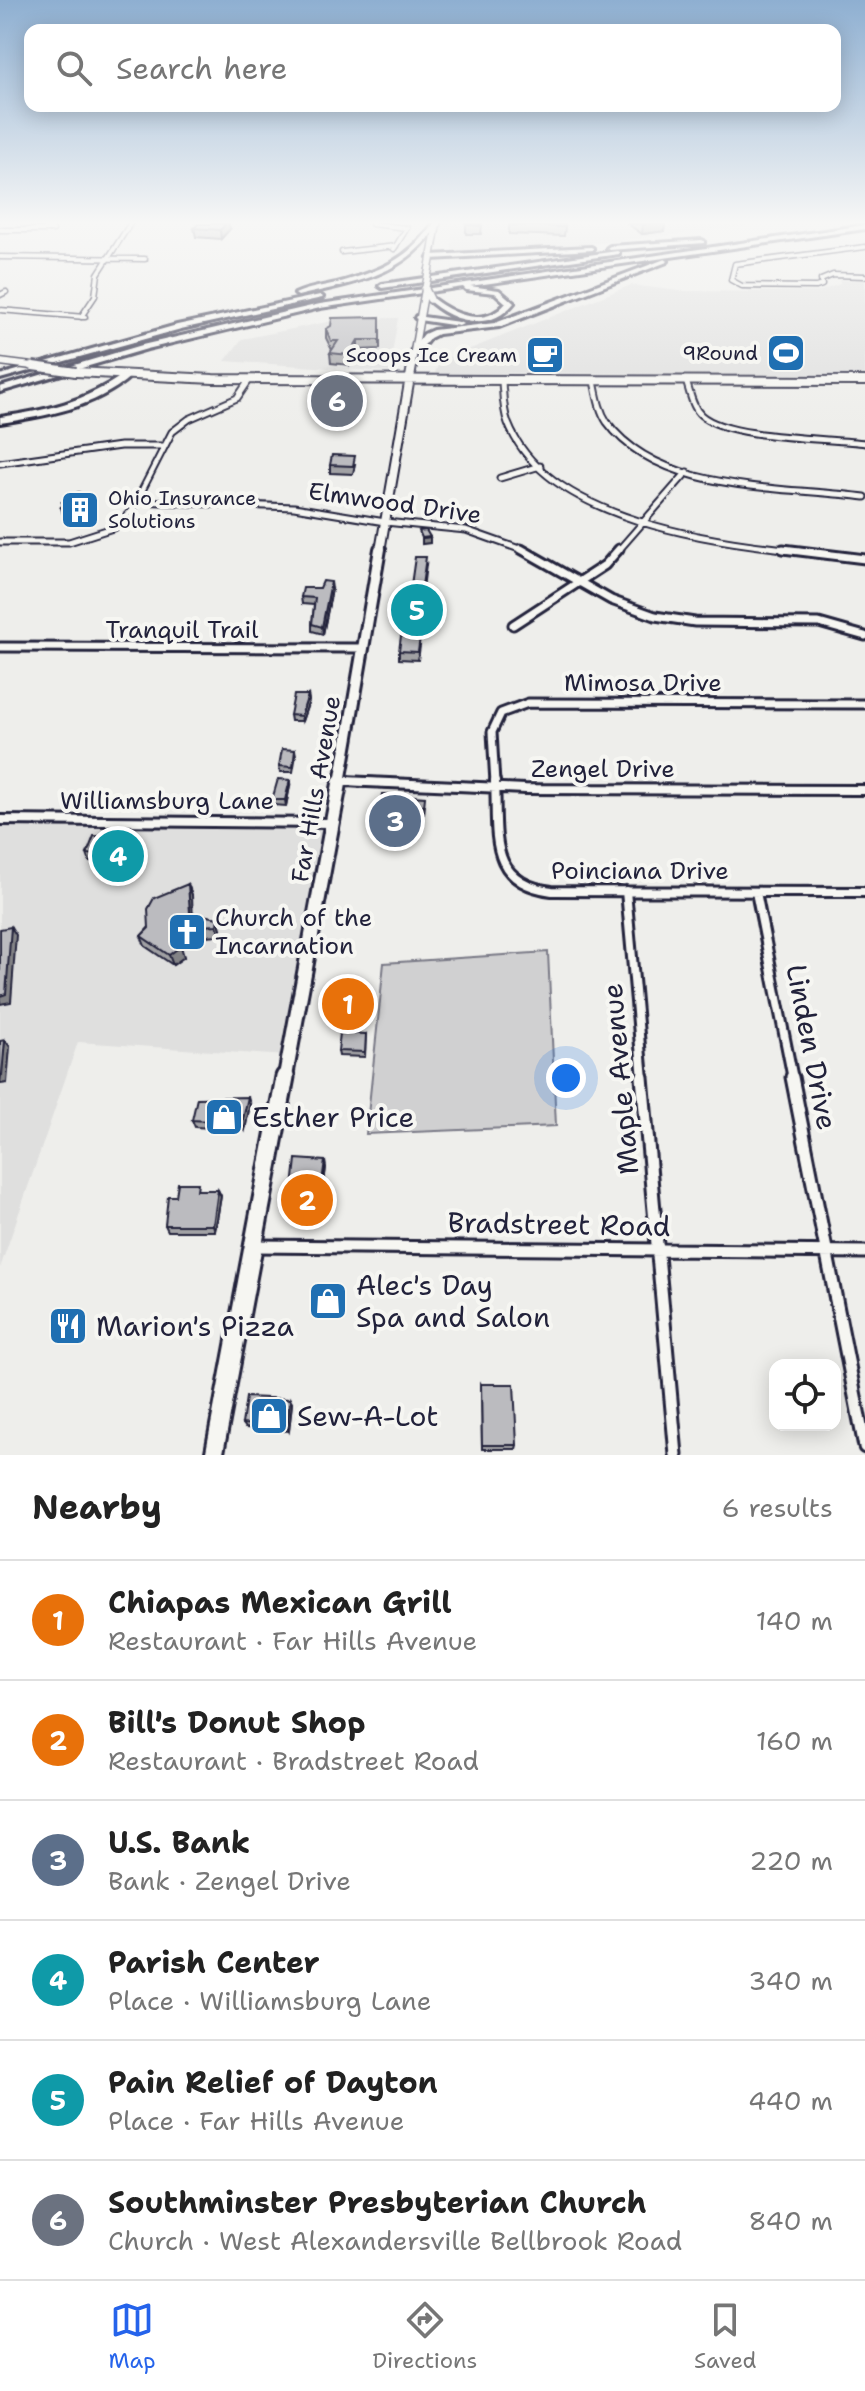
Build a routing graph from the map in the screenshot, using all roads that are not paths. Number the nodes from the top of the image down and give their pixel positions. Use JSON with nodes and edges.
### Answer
{"nodes":[{"id":1,"x":6,"y":292,"type":"dead end"},
{"id":2,"x":96,"y":292,"type":"edge"},
{"id":3,"x":301,"y":292,"type":"edge"},
{"id":4,"x":355,"y":292,"type":"edge"},
{"id":5,"x":401,"y":292,"type":"edge"},
{"id":6,"x":425,"y":292,"type":"edge"},
{"id":7,"x":434,"y":292,"type":"edge"},
{"id":8,"x":498,"y":292,"type":"edge"},
{"id":9,"x":583,"y":292,"type":"edge"},
{"id":10,"x":0,"y":295,"type":"edge"},
{"id":11,"x":426,"y":300,"type":"junction"},
{"id":12,"x":0,"y":310,"type":"edge"},
{"id":13,"x":520,"y":315,"type":"junction"},
{"id":14,"x":419,"y":318,"type":"junction"},
{"id":15,"x":172,"y":340,"type":"junction"},
{"id":16,"x":71,"y":356,"type":"junction"},
{"id":17,"x":411,"y":356,"type":"junction"},
{"id":18,"x":0,"y":362,"type":"edge"},
{"id":19,"x":127,"y":376,"type":"junction"},
{"id":20,"x":0,"y":377,"type":"edge"},
{"id":21,"x":250,"y":379,"type":"junction"},
{"id":22,"x":409,"y":380,"type":"junction"},
{"id":23,"x":502,"y":381,"type":"junction"},
{"id":24,"x":594,"y":381,"type":"junction"},
{"id":25,"x":686,"y":381,"type":"junction"},
{"id":26,"x":865,"y":381,"type":"edge"},
{"id":27,"x":0,"y":390,"type":"edge"},
{"id":28,"x":0,"y":420,"type":"edge"},
{"id":29,"x":865,"y":443,"type":"edge"},
{"id":30,"x":164,"y":446,"type":"junction"},
{"id":31,"x":0,"y":463,"type":"edge"},
{"id":32,"x":540,"y":466,"type":"junction"},
{"id":33,"x":687,"y":472,"type":"junction"},
{"id":34,"x":500,"y":478,"type":"dead end"},
{"id":35,"x":865,"y":497,"type":"edge"},
{"id":36,"x":137,"y":501,"type":"junction"},
{"id":37,"x":385,"y":522,"type":"junction"},
{"id":38,"x":645,"y":523,"type":"junction"},
{"id":39,"x":0,"y":542,"type":"edge"},
{"id":40,"x":865,"y":559,"type":"edge"},
{"id":41,"x":581,"y":581,"type":"junction"},
{"id":42,"x":513,"y":625,"type":"dead end"},
{"id":43,"x":865,"y":636,"type":"edge"},
{"id":44,"x":0,"y":647,"type":"edge"},
{"id":45,"x":363,"y":648,"type":"junction"},
{"id":46,"x":865,"y":704,"type":"edge"},
{"id":47,"x":340,"y":781,"type":"junction"},
{"id":48,"x":495,"y":788,"type":"junction"},
{"id":49,"x":865,"y":790,"type":"edge"},
{"id":50,"x":0,"y":820,"type":"edge"},
{"id":51,"x":333,"y":823,"type":"junction"},
{"id":52,"x":626,"y":891,"type":"junction"},
{"id":53,"x":756,"y":892,"type":"junction"},
{"id":54,"x":865,"y":892,"type":"edge"},
{"id":55,"x":251,"y":1246,"type":"junction"},
{"id":56,"x":658,"y":1250,"type":"junction"},
{"id":57,"x":827,"y":1251,"type":"junction"},
{"id":58,"x":865,"y":1252,"type":"edge"},
{"id":59,"x":865,"y":1447,"type":"edge"},
{"id":60,"x":214,"y":1455,"type":"edge"},
{"id":61,"x":676,"y":1455,"type":"edge"}],
"edges":[{"from":1,"to":10,"type":"street"},
{"from":2,"to":12,"type":"street"},
{"from":3,"to":16,"type":"highway"},
{"from":4,"to":16,"type":"highway"},
{"from":5,"to":15,"type":"highway"},
{"from":6,"to":11,"type":"highway","bridge":true},
{"from":7,"to":15,"type":"highway"},
{"from":8,"to":11,"type":"highway"},
{"from":9,"to":13,"type":"highway"},
{"from":11,"to":14,"type":"main road","name":"Far Hills Avenue"},
{"from":13,"to":14,"type":"highway"},
{"from":13,"to":17,"type":"highway"},
{"from":14,"to":17,"type":"main road","name":"Far Hills Avenue"},
{"from":15,"to":27,"type":"highway"},
{"from":16,"to":20,"type":"highway"},
{"from":17,"to":22,"type":"main road","name":"Far Hills Avenue"},
{"from":18,"to":19,"type":"main road","bridge":true},
{"from":19,"to":21,"type":"main road"},
{"from":19,"to":28,"type":"highway"},
{"from":21,"to":22,"type":"main road"},
{"from":21,"to":30,"type":"street"},
{"from":22,"to":23,"type":"main road"},
{"from":22,"to":37,"type":"main road","name":"Far Hills Avenue"},
{"from":23,"to":24,"type":"main road"},
{"from":23,"to":32,"type":"street"},
{"from":24,"to":25,"type":"main road"},
{"from":24,"to":33,"type":"street"},
{"from":25,"to":26,"type":"main road"},
{"from":25,"to":29,"type":"street"},
{"from":30,"to":31,"type":"street"},
{"from":30,"to":36,"type":"street"},
{"from":32,"to":34,"type":"street"},
{"from":32,"to":38,"type":"street"},
{"from":33,"to":35,"type":"street"},
{"from":33,"to":38,"type":"street"},
{"from":36,"to":37,"type":"street","name":"Elmwood Drive"},
{"from":36,"to":39,"type":"street"},
{"from":37,"to":41,"type":"street","name":"Elmwood Drive"},
{"from":37,"to":45,"type":"main road","name":"Far Hills Avenue"},
{"from":38,"to":40,"type":"street"},
{"from":38,"to":41,"type":"street"},
{"from":41,"to":42,"type":"street"},
{"from":41,"to":43,"type":"street","name":"Elmwood Drive"},
{"from":44,"to":45,"type":"street","name":"Tranquil Trail"},
{"from":45,"to":47,"type":"main road","name":"Far Hills Avenue"},
{"from":46,"to":48,"type":"street","name":"Mimosa Drive"},
{"from":47,"to":48,"type":"street","name":"Zengel Drive"},
{"from":47,"to":51,"type":"main road","name":"Far Hills Avenue"},
{"from":48,"to":49,"type":"street","name":"Zengel Drive"},
{"from":48,"to":52,"type":"street","name":"Poinciana Drive"},
{"from":50,"to":51,"type":"street","name":"Williamsburg Lane"},
{"from":51,"to":55,"type":"main road","name":"Far Hills Avenue"},
{"from":52,"to":53,"type":"street","name":"Poinciana Drive"},
{"from":52,"to":56,"type":"street","name":"Maple Avenue"},
{"from":53,"to":54,"type":"street","name":"Poinciana Drive"},
{"from":53,"to":57,"type":"street","name":"Linden Drive"},
{"from":55,"to":56,"type":"street","name":"Bradstreet Road"},
{"from":55,"to":60,"type":"main road","name":"Far Hills Avenue"},
{"from":56,"to":57,"type":"street","name":"Bradstreet Road"},
{"from":56,"to":61,"type":"street","name":"Maple Avenue"},
{"from":57,"to":58,"type":"street","name":"Bradstreet Road"},
{"from":57,"to":59,"type":"street","name":"Linden Drive"}]}
